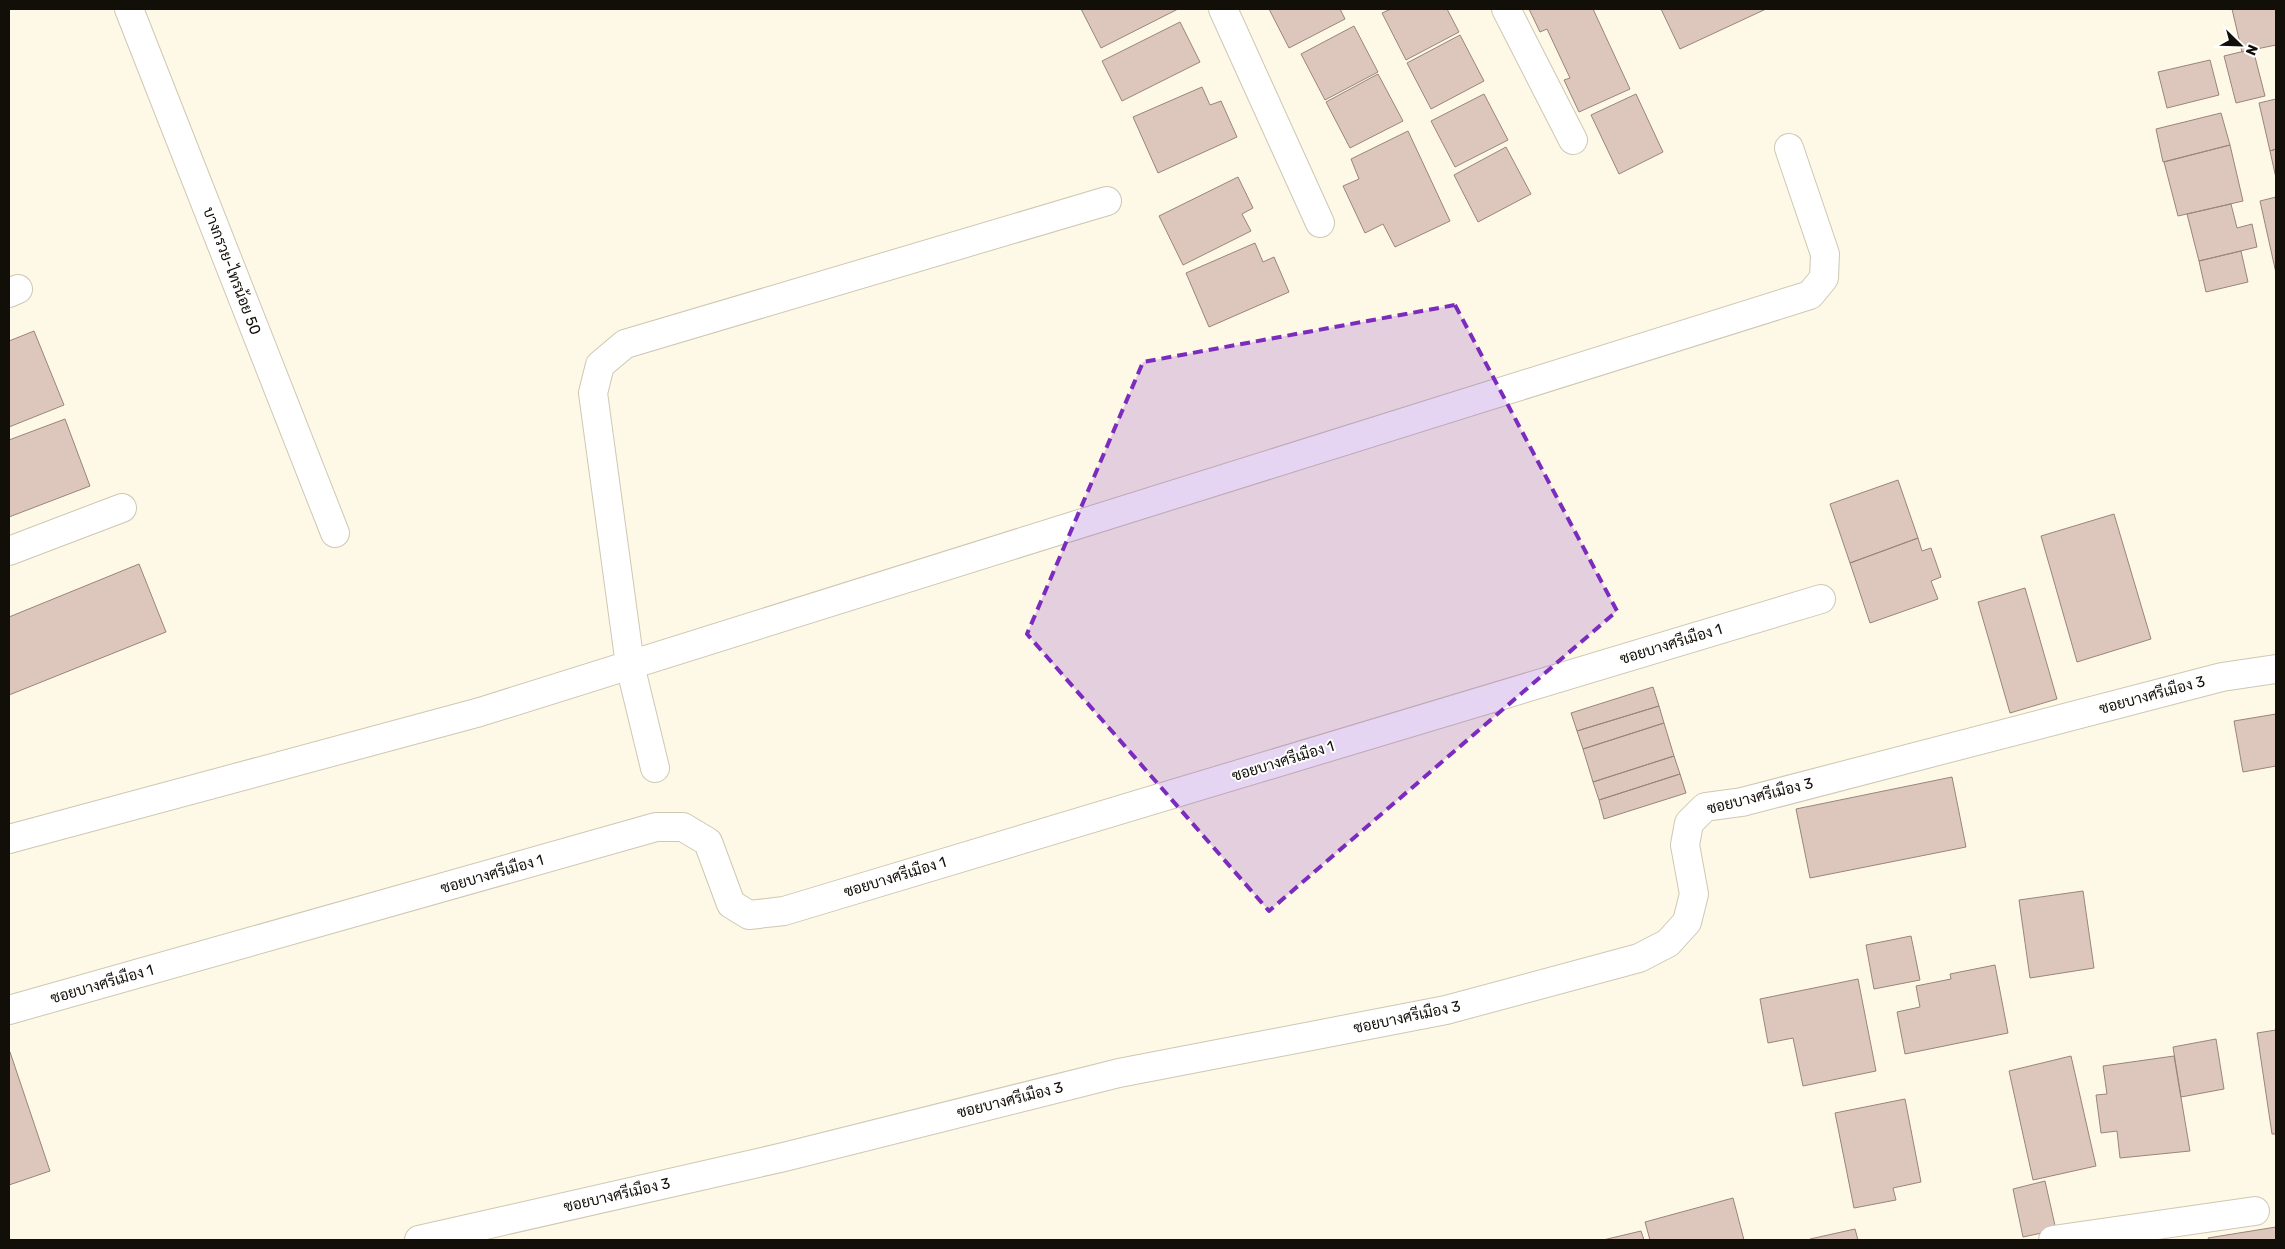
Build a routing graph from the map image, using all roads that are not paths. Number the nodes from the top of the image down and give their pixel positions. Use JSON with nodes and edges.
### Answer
{"nodes":[{"id":1,"x":129,"y":9,"type":"edge"},
{"id":2,"x":1223,"y":9,"type":"edge"},
{"id":3,"x":1506,"y":9,"type":"edge"},
{"id":4,"x":1573,"y":140,"type":"dead end"},
{"id":5,"x":1789,"y":148,"type":"dead end"},
{"id":6,"x":1107,"y":201,"type":"dead end"},
{"id":7,"x":1320,"y":223,"type":"dead end"},
{"id":8,"x":122,"y":508,"type":"dead end"},
{"id":9,"x":335,"y":533,"type":"dead end"},
{"id":10,"x":9,"y":551,"type":"edge"},
{"id":11,"x":1821,"y":599,"type":"dead end"},
{"id":12,"x":630,"y":664,"type":"junction"},
{"id":13,"x":2276,"y":669,"type":"edge"},
{"id":14,"x":654,"y":768,"type":"dead end"},
{"id":15,"x":9,"y":839,"type":"edge"},
{"id":16,"x":9,"y":1010,"type":"edge"},
{"id":17,"x":2255,"y":1211,"type":"dead end"},
{"id":18,"x":419,"y":1240,"type":"edge"},
{"id":19,"x":2053,"y":1240,"type":"edge"}],
"edges":[{"from":1,"to":9,"type":"street","name":"บางกรวย-ไทรน้อย 50"},
{"from":2,"to":7,"type":"street"},
{"from":3,"to":4,"type":"street"},
{"from":5,"to":12,"type":"street"},
{"from":6,"to":12,"type":"street"},
{"from":8,"to":10,"type":"street"},
{"from":11,"to":16,"type":"street","name":"ซอยบางศรีเมือง 1"},
{"from":12,"to":14,"type":"street"},
{"from":12,"to":15,"type":"street"},
{"from":13,"to":18,"type":"street","name":"ซอยบางศรีเมือง 3"},
{"from":17,"to":19,"type":"street"}]}
